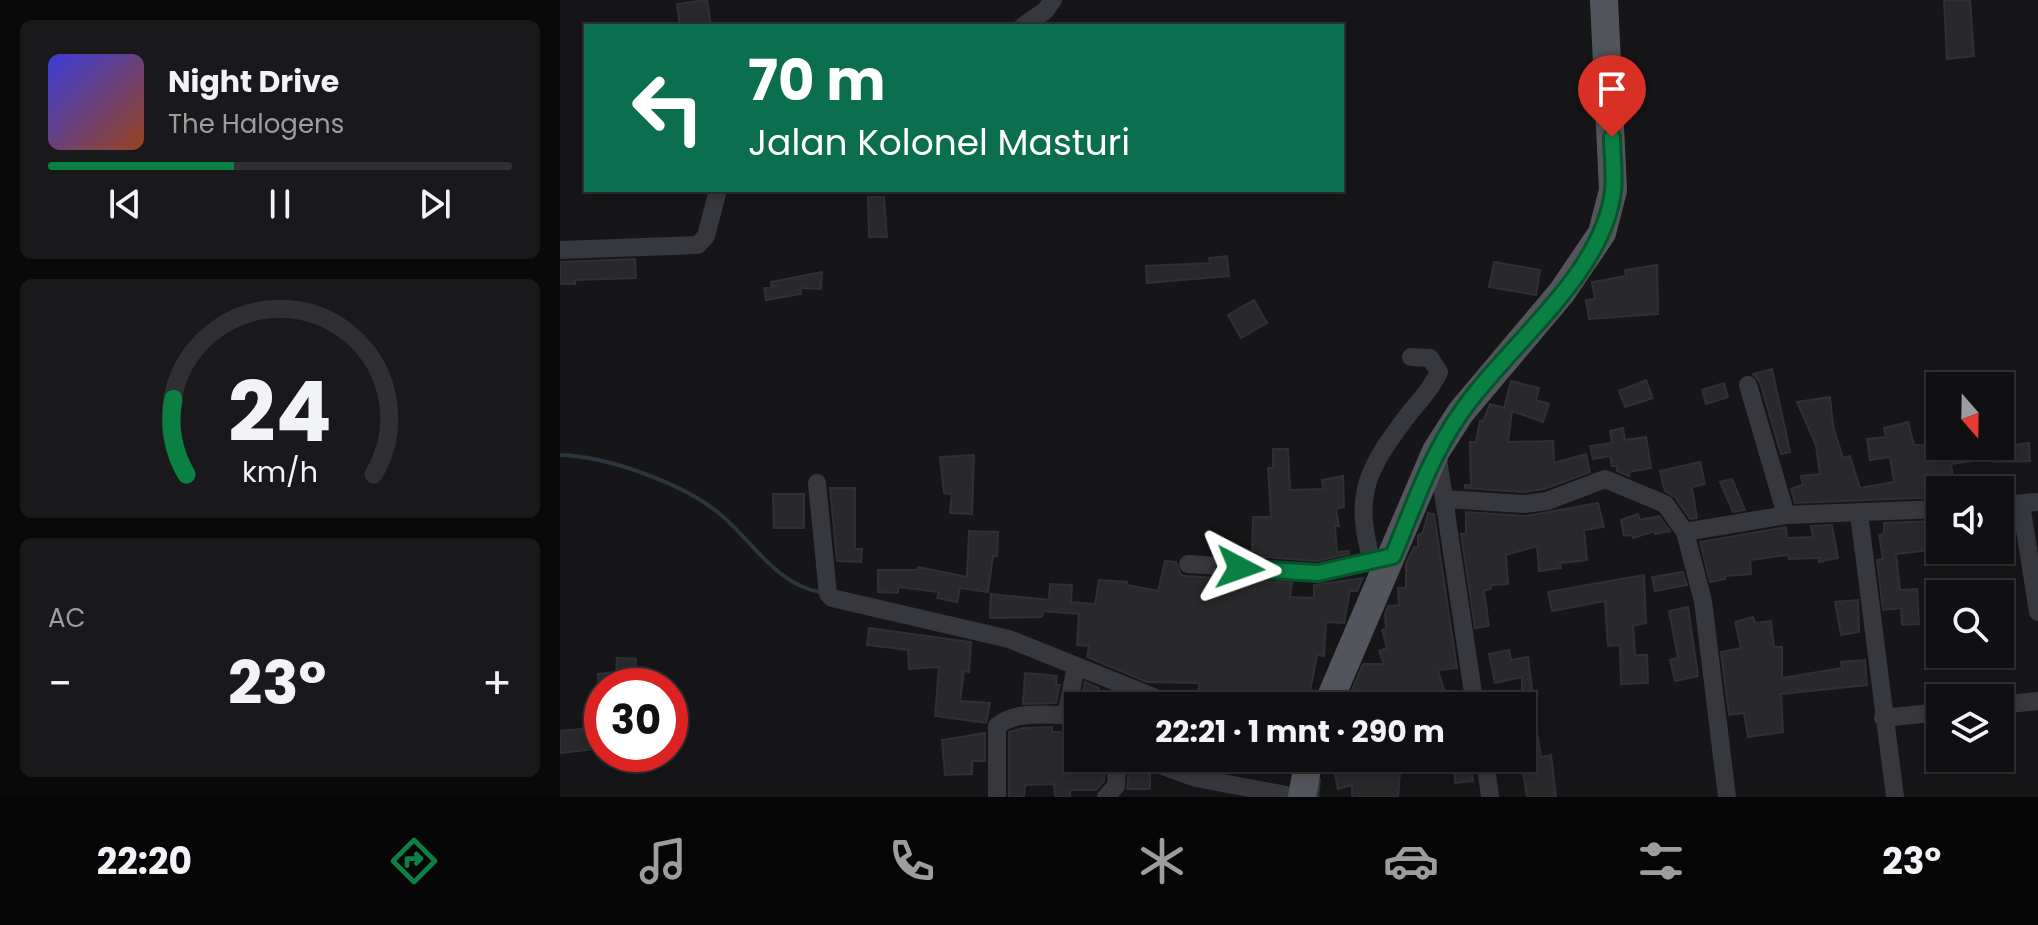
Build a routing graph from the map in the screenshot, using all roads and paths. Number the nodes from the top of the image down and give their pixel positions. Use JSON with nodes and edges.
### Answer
{"nodes":[{"id":1,"x":1053,"y":0,"type":"edge"},
{"id":2,"x":1604,"y":0,"type":"edge"},
{"id":3,"x":1026,"y":24,"type":"edge"},
{"id":4,"x":717,"y":192,"type":"edge"},
{"id":5,"x":560,"y":250,"type":"edge"},
{"id":6,"x":1411,"y":357,"type":"dead end"},
{"id":7,"x":1748,"y":385,"type":"dead end"},
{"id":8,"x":1436,"y":451,"type":"junction"},
{"id":9,"x":817,"y":483,"type":"dead end"},
{"id":10,"x":1445,"y":499,"type":"junction"},
{"id":11,"x":2029,"y":503,"type":"edge"},
{"id":12,"x":1926,"y":510,"type":"edge"},
{"id":13,"x":1859,"y":514,"type":"junction"},
{"id":14,"x":1786,"y":515,"type":"junction"},
{"id":15,"x":1685,"y":532,"type":"junction"},
{"id":16,"x":1382,"y":559,"type":"junction"},
{"id":17,"x":1188,"y":564,"type":"dead end"},
{"id":18,"x":2038,"y":612,"type":"edge"},
{"id":19,"x":1076,"y":667,"type":"junction"},
{"id":20,"x":1074,"y":692,"type":"edge"},
{"id":21,"x":1140,"y":692,"type":"edge"},
{"id":22,"x":1332,"y":692,"type":"edge"},
{"id":23,"x":1473,"y":692,"type":"edge"},
{"id":24,"x":2038,"y":701,"type":"edge"},
{"id":25,"x":2014,"y":704,"type":"edge"},
{"id":26,"x":1926,"y":713,"type":"edge"},
{"id":27,"x":1883,"y":718,"type":"junction"},
{"id":28,"x":1064,"y":719,"type":"edge"},
{"id":29,"x":1116,"y":772,"type":"edge"},
{"id":30,"x":1180,"y":772,"type":"edge"},
{"id":31,"x":1305,"y":772,"type":"edge"},
{"id":32,"x":1487,"y":772,"type":"edge"},
{"id":33,"x":997,"y":797,"type":"edge"},
{"id":34,"x":1106,"y":797,"type":"edge"},
{"id":35,"x":1300,"y":797,"type":"edge"},
{"id":36,"x":1490,"y":797,"type":"edge"},
{"id":37,"x":1727,"y":797,"type":"edge"},
{"id":38,"x":1895,"y":797,"type":"edge"}],
"edges":[{"from":1,"to":3,"type":"street"},
{"from":2,"to":8,"type":"main road"},
{"from":4,"to":5,"type":"street"},
{"from":6,"to":16,"type":"street"},
{"from":7,"to":14,"type":"street"},
{"from":8,"to":10,"type":"street"},
{"from":8,"to":16,"type":"main road"},
{"from":9,"to":19,"type":"street"},
{"from":10,"to":15,"type":"street"},
{"from":10,"to":23,"type":"street"},
{"from":11,"to":18,"type":"street"},
{"from":12,"to":13,"type":"street"},
{"from":13,"to":14,"type":"street"},
{"from":13,"to":27,"type":"street"},
{"from":14,"to":15,"type":"street"},
{"from":15,"to":37,"type":"street"},
{"from":16,"to":17,"type":"street"},
{"from":16,"to":22,"type":"main road"},
{"from":19,"to":20,"type":"street"},
{"from":19,"to":21,"type":"street"},
{"from":24,"to":25,"type":"street"},
{"from":26,"to":27,"type":"street"},
{"from":27,"to":38,"type":"street"},
{"from":28,"to":33,"type":"street"},
{"from":29,"to":34,"type":"street"},
{"from":30,"to":35,"type":"street"},
{"from":31,"to":35,"type":"main road"},
{"from":32,"to":36,"type":"street"}]}
